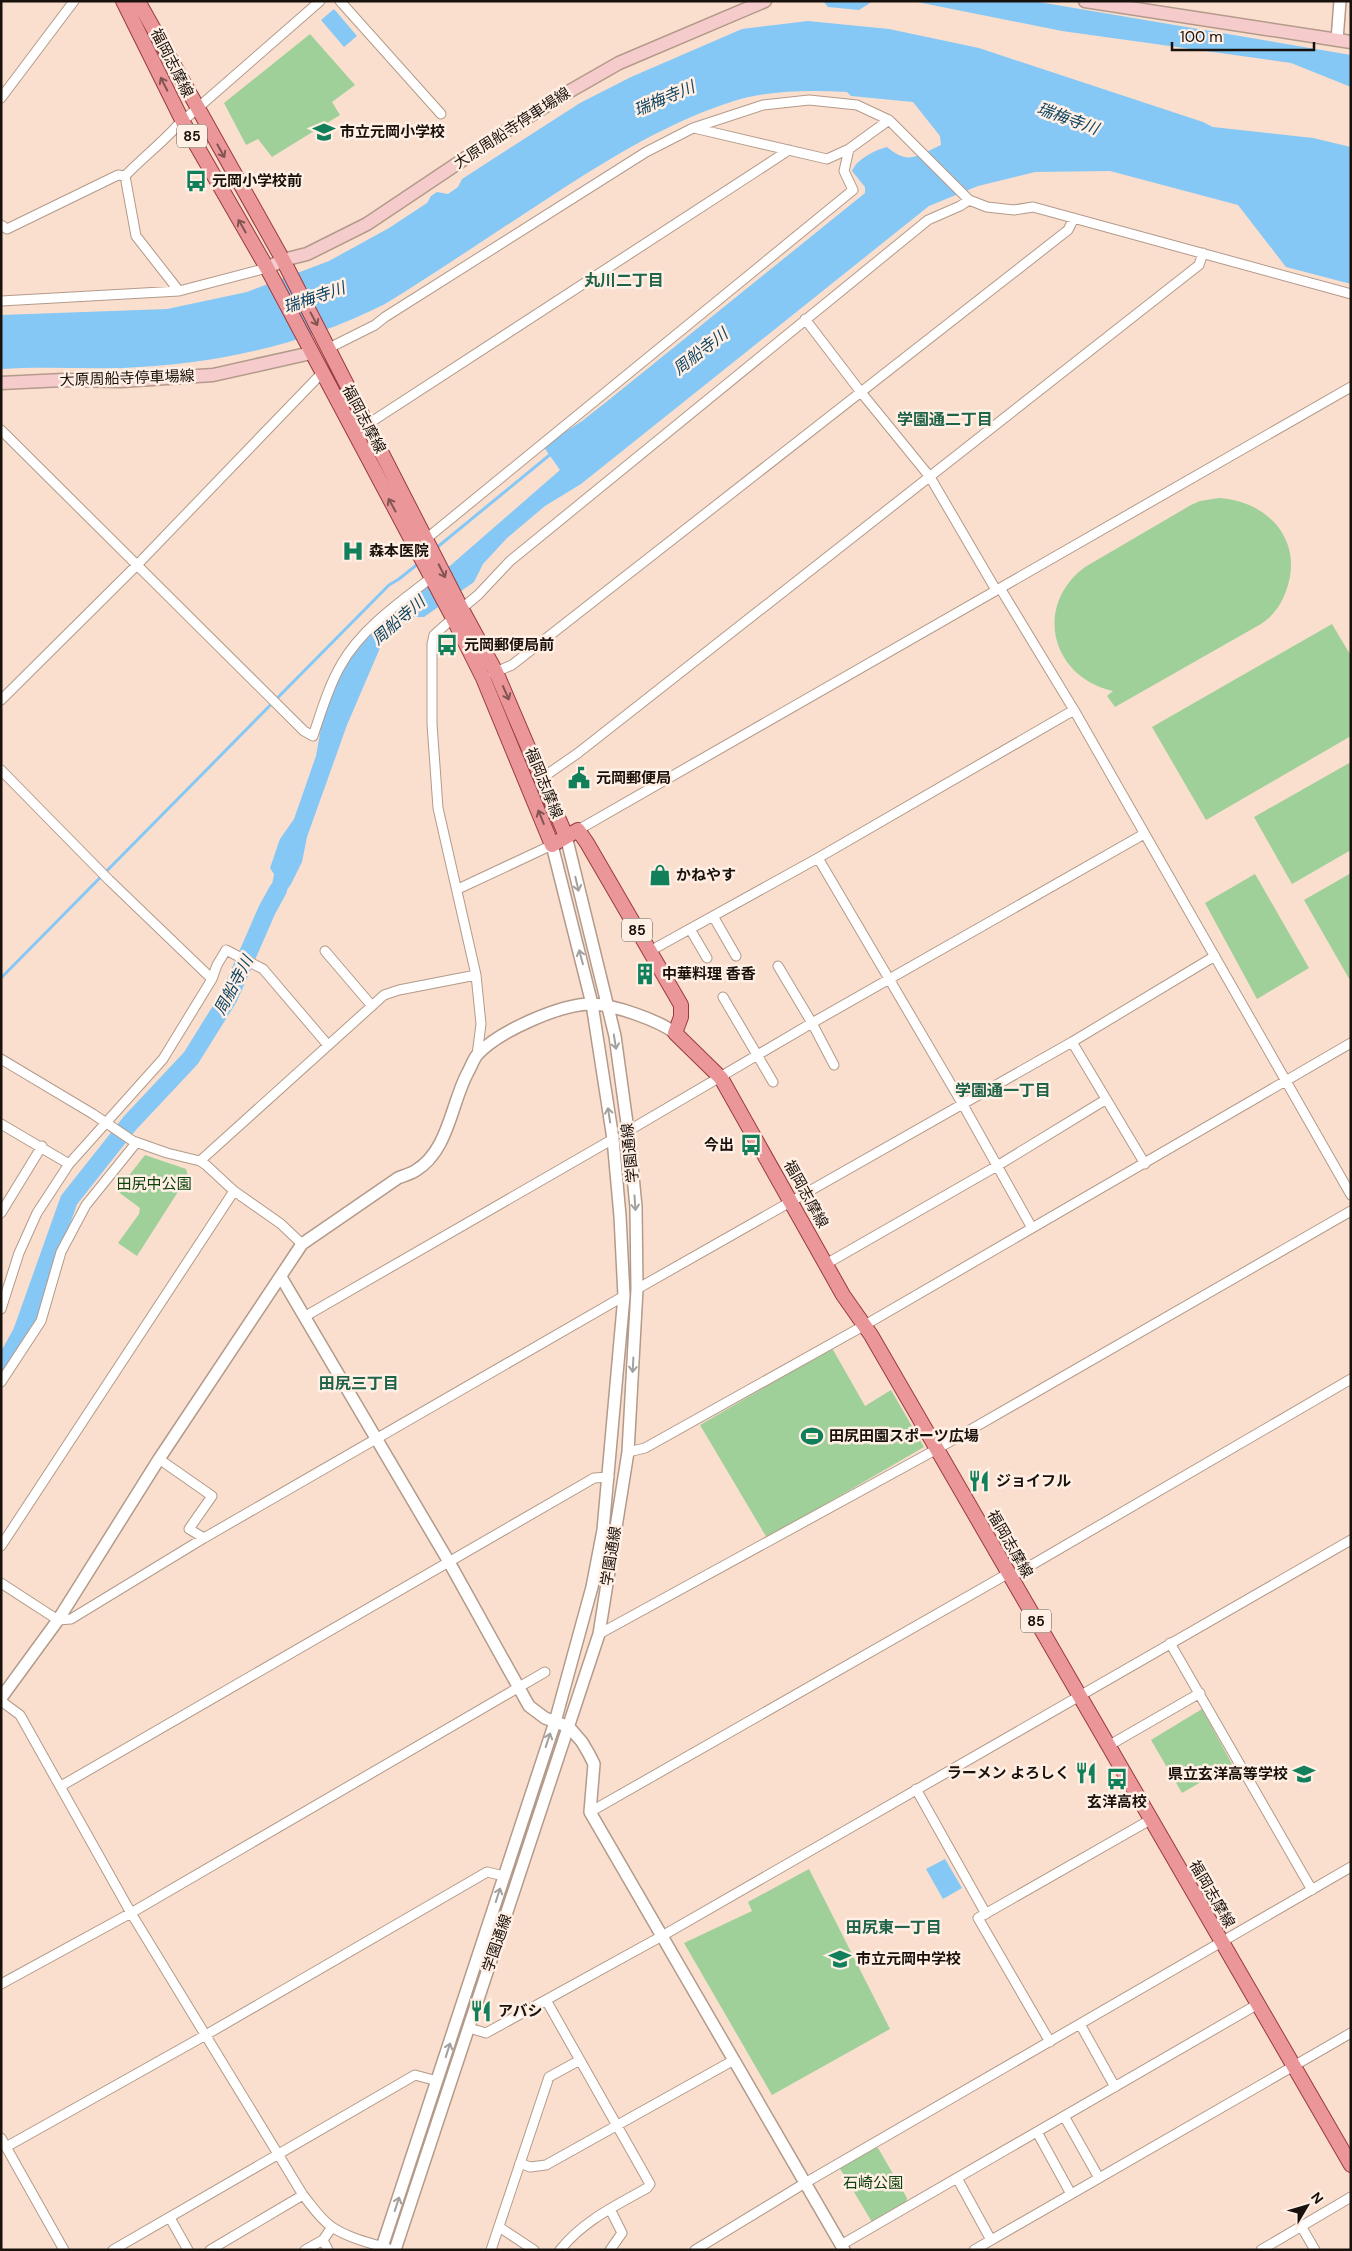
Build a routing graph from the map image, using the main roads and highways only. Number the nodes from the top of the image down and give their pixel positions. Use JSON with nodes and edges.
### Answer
{"nodes":[{"id":1,"x":123,"y":1,"type":"edge"},
{"id":2,"x":138,"y":1,"type":"edge"},
{"id":3,"x":1085,"y":1,"type":"edge"},
{"id":4,"x":762,"y":2,"type":"edge"},
{"id":5,"x":1351,"y":42,"type":"edge"},
{"id":6,"x":283,"y":260,"type":"junction"},
{"id":7,"x":267,"y":268,"type":"junction"},
{"id":8,"x":311,"y":353,"type":"junction"},
{"id":9,"x":1,"y":383,"type":"edge"},
{"id":10,"x":421,"y":544,"type":"junction"},
{"id":11,"x":458,"y":610,"type":"junction"},
{"id":12,"x":572,"y":833,"type":"junction"},
{"id":13,"x":1351,"y":2165,"type":"edge"}],
"edges":[{"from":7,"to":1,"type":"main road","name":"福岡志摩線","number":"85","one_way":true},
{"from":2,"to":6,"type":"main road","name":"福岡志摩線","number":"85","one_way":true},
{"from":3,"to":5,"type":"main road"},
{"from":4,"to":6,"type":"main road","name":"大原周船寺停車場線"},
{"from":6,"to":7,"type":"main road","name":"大原周船寺停車場線"},
{"from":6,"to":10,"type":"main road","name":"福岡志摩線","number":"85","one_way":true},
{"from":7,"to":8,"type":"main road","name":"福岡志摩線","number":"85"},
{"from":8,"to":9,"type":"main road","name":"大原周船寺停車場線"},
{"from":10,"to":8,"type":"main road","name":"福岡志摩線","number":"85","one_way":true},
{"from":10,"to":11,"type":"main road","number":"85","one_way":true},
{"from":10,"to":11,"type":"main road","name":"福岡志摩線","number":"85"},
{"from":11,"to":12,"type":"main road","name":"福岡志摩線","number":"85","one_way":true},
{"from":12,"to":11,"type":"main road","name":"福岡志摩線","number":"85","one_way":true},
{"from":12,"to":13,"type":"main road","name":"福岡志摩線","number":"85"}]}
